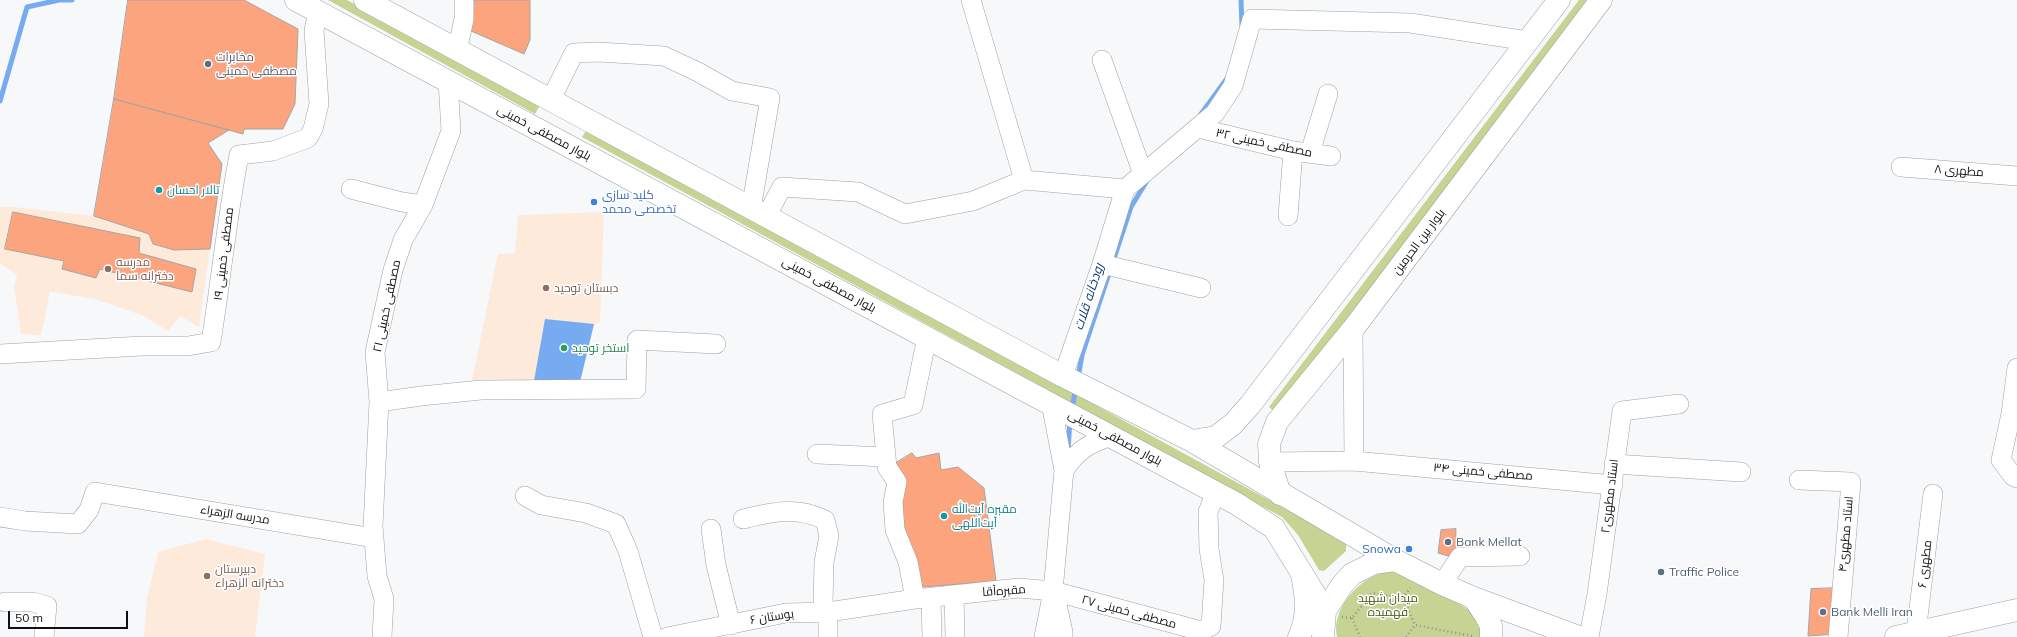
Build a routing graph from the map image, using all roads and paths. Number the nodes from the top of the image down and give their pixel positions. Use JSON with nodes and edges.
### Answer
{"nodes":[{"id":1,"x":296,"y":0,"type":"edge"},
{"id":2,"x":365,"y":0,"type":"edge"},
{"id":3,"x":464,"y":0,"type":"edge"},
{"id":4,"x":971,"y":0,"type":"edge"},
{"id":5,"x":1559,"y":0,"type":"edge"},
{"id":6,"x":1601,"y":0,"type":"edge"},
{"id":7,"x":318,"y":12,"type":"junction"},
{"id":8,"x":1528,"y":41,"type":"junction"},
{"id":9,"x":457,"y":51,"type":"junction"},
{"id":10,"x":1102,"y":60,"type":"dead end"},
{"id":11,"x":448,"y":81,"type":"junction"},
{"id":12,"x":1328,"y":94,"type":"dead end"},
{"id":13,"x":550,"y":101,"type":"junction"},
{"id":14,"x":572,"y":112,"type":"junction"},
{"id":15,"x":1198,"y":128,"type":"junction"},
{"id":16,"x":556,"y":139,"type":"junction"},
{"id":17,"x":1301,"y":152,"type":"junction"},
{"id":18,"x":1331,"y":156,"type":"dead end"},
{"id":19,"x":1901,"y":167,"type":"dead end"},
{"id":20,"x":1143,"y":174,"type":"junction"},
{"id":21,"x":2017,"y":176,"type":"edge"},
{"id":22,"x":1024,"y":180,"type":"junction"},
{"id":23,"x":351,"y":189,"type":"dead end"},
{"id":24,"x":1125,"y":189,"type":"junction"},
{"id":25,"x":423,"y":205,"type":"junction"},
{"id":26,"x":758,"y":213,"type":"junction"},
{"id":27,"x":1288,"y":216,"type":"dead end"},
{"id":28,"x":1102,"y":264,"type":"junction"},
{"id":29,"x":1201,"y":288,"type":"dead end"},
{"id":30,"x":1353,"y":329,"type":"junction"},
{"id":31,"x":926,"y":338,"type":"junction"},
{"id":32,"x":716,"y":344,"type":"dead end"},
{"id":33,"x":0,"y":354,"type":"edge"},
{"id":34,"x":2017,"y":368,"type":"edge"},
{"id":35,"x":1064,"y":377,"type":"junction"},
{"id":36,"x":379,"y":402,"type":"junction"},
{"id":37,"x":1052,"y":404,"type":"junction"},
{"id":38,"x":1679,"y":404,"type":"dead end"},
{"id":39,"x":1250,"y":405,"type":"junction"},
{"id":40,"x":1277,"y":422,"type":"junction"},
{"id":41,"x":1110,"y":436,"type":"junction"},
{"id":42,"x":1192,"y":441,"type":"junction"},
{"id":43,"x":817,"y":454,"type":"dead end"},
{"id":44,"x":886,"y":457,"type":"junction"},
{"id":45,"x":1354,"y":461,"type":"junction"},
{"id":46,"x":1270,"y":462,"type":"junction"},
{"id":47,"x":1614,"y":464,"type":"junction"},
{"id":48,"x":1064,"y":470,"type":"junction"},
{"id":49,"x":1741,"y":472,"type":"dead end"},
{"id":50,"x":2017,"y":478,"type":"edge"},
{"id":51,"x":1800,"y":480,"type":"dead end"},
{"id":52,"x":1613,"y":485,"type":"junction"},
{"id":53,"x":1216,"y":492,"type":"junction"},
{"id":54,"x":1280,"y":494,"type":"junction"},
{"id":55,"x":1934,"y":494,"type":"dead end"},
{"id":56,"x":525,"y":496,"type":"dead end"},
{"id":57,"x":0,"y":517,"type":"edge"},
{"id":58,"x":743,"y":519,"type":"dead end"},
{"id":59,"x":711,"y":529,"type":"dead end"},
{"id":60,"x":374,"y":538,"type":"junction"},
{"id":61,"x":1520,"y":556,"type":"dead end"},
{"id":62,"x":1395,"y":560,"type":"junction"},
{"id":63,"x":1301,"y":571,"type":"junction"},
{"id":64,"x":1442,"y":584,"type":"junction"},
{"id":65,"x":1054,"y":591,"type":"junction"},
{"id":66,"x":1474,"y":598,"type":"junction"},
{"id":67,"x":5,"y":602,"type":"dead end"},
{"id":68,"x":920,"y":603,"type":"junction"},
{"id":69,"x":954,"y":603,"type":"junction"},
{"id":70,"x":2017,"y":610,"type":"edge"},
{"id":71,"x":1332,"y":612,"type":"junction"},
{"id":72,"x":824,"y":613,"type":"junction"},
{"id":73,"x":1352,"y":618,"type":"junction"},
{"id":74,"x":731,"y":625,"type":"junction"},
{"id":75,"x":1415,"y":625,"type":"junction"},
{"id":76,"x":1906,"y":635,"type":"edge"},
{"id":77,"x":44,"y":637,"type":"edge"},
{"id":78,"x":382,"y":637,"type":"edge"},
{"id":79,"x":653,"y":637,"type":"edge"},
{"id":80,"x":667,"y":637,"type":"edge"},
{"id":81,"x":828,"y":637,"type":"edge"},
{"id":82,"x":932,"y":637,"type":"edge"},
{"id":83,"x":955,"y":637,"type":"edge"},
{"id":84,"x":1044,"y":637,"type":"edge"},
{"id":85,"x":1063,"y":637,"type":"edge"},
{"id":86,"x":1299,"y":637,"type":"edge"},
{"id":87,"x":1323,"y":637,"type":"edge"},
{"id":88,"x":1360,"y":637,"type":"edge"},
{"id":89,"x":1406,"y":637,"type":"edge"},
{"id":90,"x":1478,"y":637,"type":"edge"},
{"id":91,"x":1491,"y":637,"type":"edge"},
{"id":92,"x":1580,"y":637,"type":"edge"},
{"id":93,"x":1589,"y":637,"type":"edge"},
{"id":94,"x":1838,"y":637,"type":"edge"}],
"edges":[{"from":1,"to":7,"type":"main road","name":"بلوار مصطفی خمینی"},
{"from":2,"to":9,"type":"main road"},
{"from":3,"to":9,"type":"street"},
{"from":4,"to":22,"type":"street"},
{"from":5,"to":8,"type":"main road"},
{"from":6,"to":30,"type":"main road","name":"بلوار بین الحرمین"},
{"from":7,"to":11,"type":"main road","name":"بلوار مصطفی خمینی"},
{"from":7,"to":33,"type":"street","name":"مصطفی خمینی ۱۹"},
{"from":8,"to":15,"type":"street","name":"مصطفی خمینی ۳۲"},
{"from":8,"to":39,"type":"main road"},
{"from":9,"to":13,"type":"main road"},
{"from":10,"to":20,"type":"street"},
{"from":11,"to":16,"type":"main road","name":"بلوار مصطفی خمینی"},
{"from":11,"to":25,"type":"street","name":"مصطفی خمینی ۲۱"},
{"from":12,"to":17,"type":"street"},
{"from":13,"to":14,"type":"main road"},
{"from":13,"to":26,"type":"street"},
{"from":14,"to":16,"type":"main road"},
{"from":14,"to":26,"type":"main road"},
{"from":15,"to":17,"type":"street","name":"مصطفی خمینی ۳۲"},
{"from":15,"to":20,"type":"street","name":"مصطفی خمینی ۳۲"},
{"from":16,"to":31,"type":"main road","name":"بلوار مصطفی خمینی"},
{"from":17,"to":18,"type":"street","name":"مصطفی خمینی ۳۲"},
{"from":17,"to":27,"type":"street"},
{"from":19,"to":21,"type":"street","name":"مطهری ۸"},
{"from":20,"to":24,"type":"street","name":"مصطفی خمینی ۳۲"},
{"from":22,"to":24,"type":"street"},
{"from":22,"to":26,"type":"street"},
{"from":23,"to":25,"type":"street"},
{"from":24,"to":28,"type":"street"},
{"from":25,"to":36,"type":"street","name":"مصطفی خمینی ۲۱"},
{"from":26,"to":35,"type":"main road"},
{"from":28,"to":29,"type":"street"},
{"from":28,"to":35,"type":"street"},
{"from":30,"to":40,"type":"main road","name":"بلوار بین الحرمین"},
{"from":30,"to":45,"type":"street"},
{"from":31,"to":37,"type":"main road","name":"بلوار مصطفی خمینی"},
{"from":31,"to":44,"type":"street"},
{"from":32,"to":36,"type":"street"},
{"from":34,"to":50,"type":"street"},
{"from":35,"to":42,"type":"main road"},
{"from":36,"to":60,"type":"street","name":"مصطفی خمینی ۲۱"},
{"from":37,"to":41,"type":"main road","name":"بلوار مصطفی خمینی"},
{"from":37,"to":48,"type":"street"},
{"from":38,"to":47,"type":"street","name":"استاد مطهری۲"},
{"from":39,"to":40,"type":"main road"},
{"from":39,"to":42,"type":"main road"},
{"from":40,"to":46,"type":"main road","name":"بلوار بین الحرمین"},
{"from":41,"to":48,"type":"street"},
{"from":41,"to":53,"type":"main road","name":"بلوار مصطفی خمینی"},
{"from":42,"to":54,"type":"main road"},
{"from":43,"to":44,"type":"street"},
{"from":44,"to":68,"type":"street"},
{"from":45,"to":46,"type":"street","name":"مصطفی خمینی ۳۴"},
{"from":45,"to":52,"type":"street","name":"مصطفی خمینی ۳۴"},
{"from":46,"to":54,"type":"main road","name":"بلوار بین الحرمین"},
{"from":47,"to":49,"type":"street"},
{"from":47,"to":52,"type":"street","name":"استاد مطهری۲"},
{"from":48,"to":65,"type":"street"},
{"from":51,"to":94,"type":"street","name":"استاد مطهری۴"},
{"from":52,"to":93,"type":"street","name":"استاد مطهری۲"},
{"from":53,"to":63,"type":"main road","name":"بلوار مصطفی خمینی"},
{"from":53,"to":65,"type":"street","name":"مصطفی خمینی ۲۷"},
{"from":54,"to":62,"type":"main road"},
{"from":55,"to":76,"type":"street","name":"مطهری ۶"},
{"from":56,"to":79,"type":"street"},
{"from":57,"to":60,"type":"street","name":"مدرسه الزهراء"},
{"from":58,"to":72,"type":"street"},
{"from":59,"to":74,"type":"street"},
{"from":60,"to":78,"type":"street","name":"مصطفی خمینی ۲۱"},
{"from":61,"to":64,"type":"street"},
{"from":62,"to":64,"type":"main road"},
{"from":62,"to":71,"type":"main road"},
{"from":63,"to":71,"type":"main road","name":"بلوار مصطفی خمینی"},
{"from":63,"to":86,"type":"main road"},
{"from":64,"to":66,"type":"main road"},
{"from":65,"to":69,"type":"street","name":"مقبره‌آقا"},
{"from":65,"to":84,"type":"street"},
{"from":65,"to":85,"type":"street"},
{"from":66,"to":91,"type":"main road"},
{"from":66,"to":92,"type":"main road"},
{"from":67,"to":77,"type":"street"},
{"from":68,"to":69,"type":"street","name":"مقبره‌آقا"},
{"from":68,"to":72,"type":"street","name":"بوستان ۶"},
{"from":68,"to":82,"type":"street"},
{"from":69,"to":83,"type":"street"},
{"from":70,"to":76,"type":"main road"},
{"from":71,"to":73,"type":"path"},
{"from":71,"to":87,"type":"main road"},
{"from":72,"to":74,"type":"street","name":"بوستان ۶"},
{"from":72,"to":81,"type":"street"},
{"from":73,"to":75,"type":"path"},
{"from":73,"to":88,"type":"path"},
{"from":74,"to":80,"type":"street","name":"بوستان ۶"},
{"from":75,"to":89,"type":"path"},
{"from":75,"to":90,"type":"path"}]}
